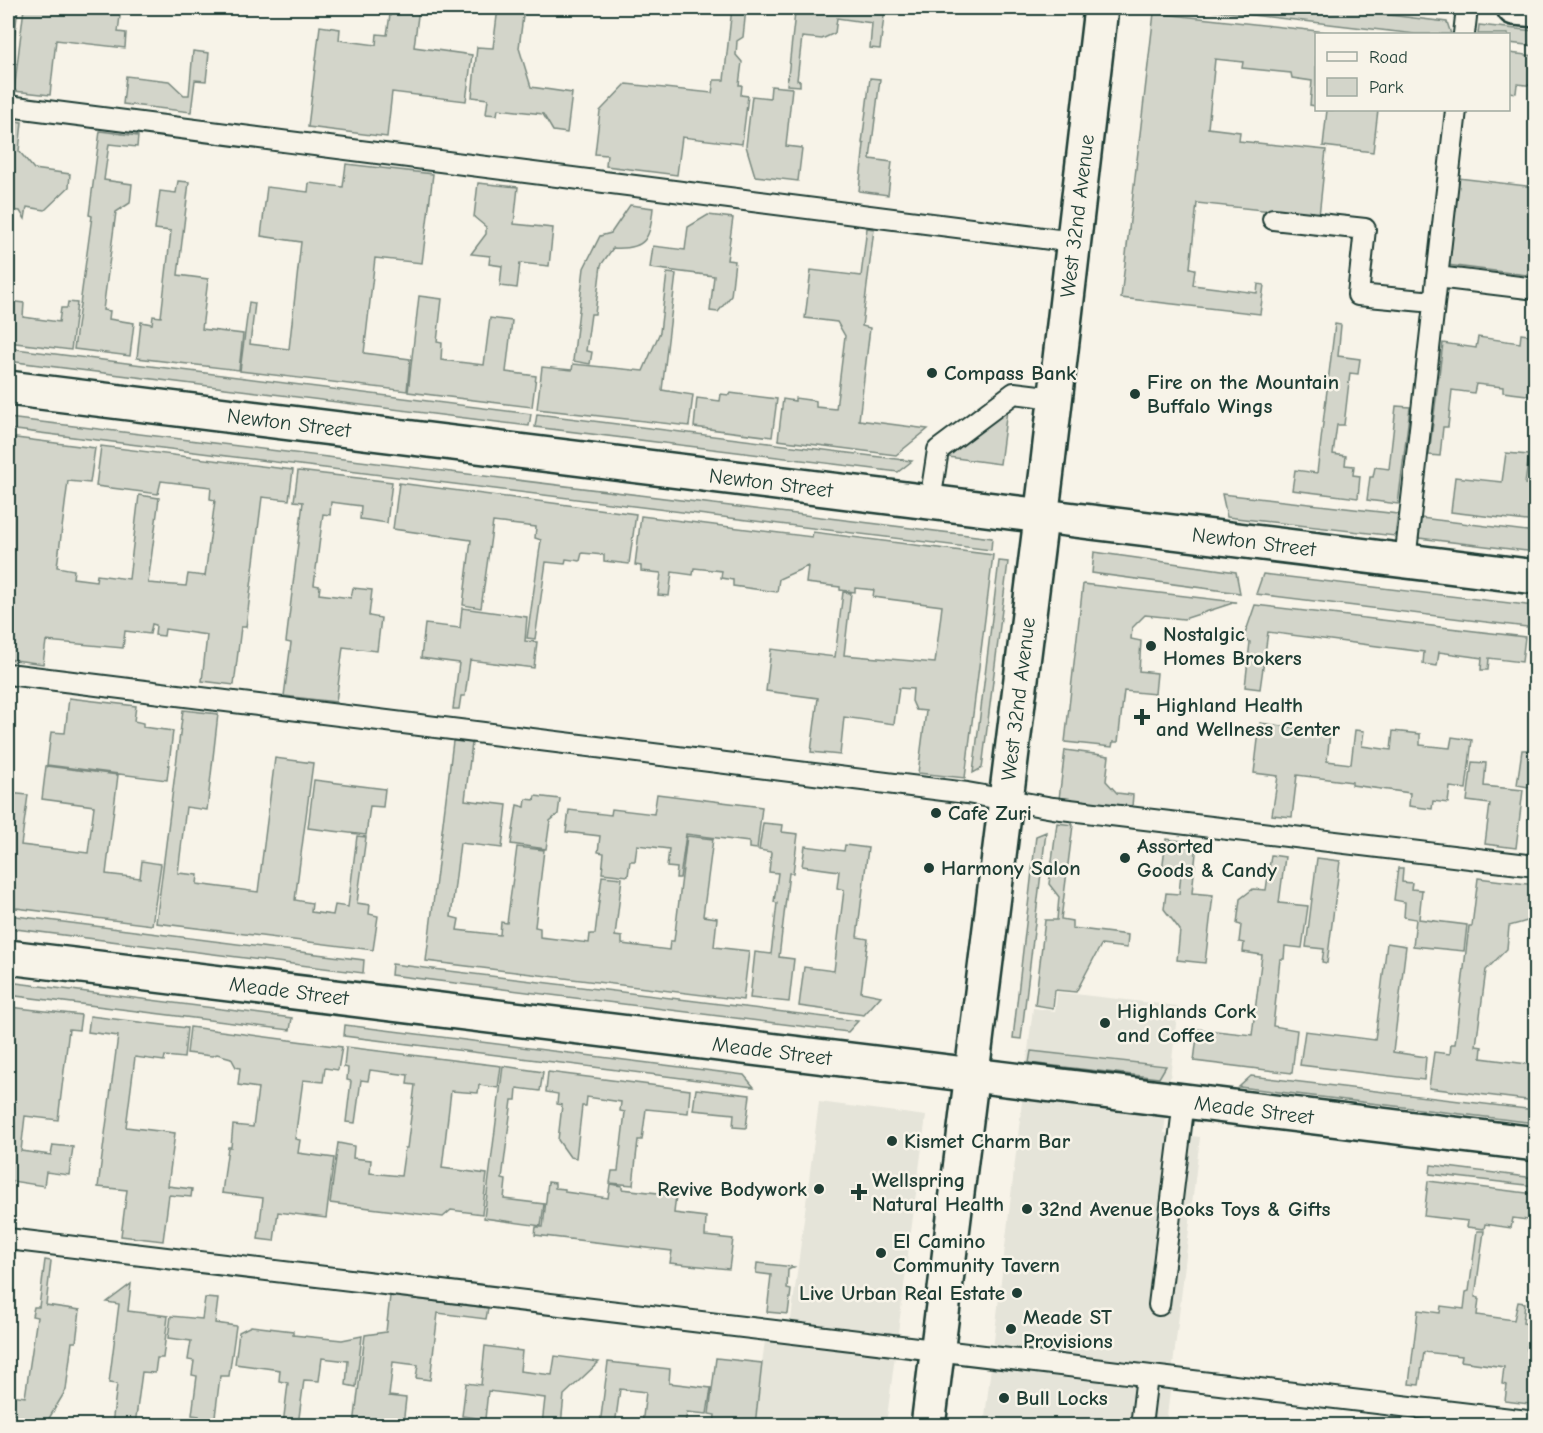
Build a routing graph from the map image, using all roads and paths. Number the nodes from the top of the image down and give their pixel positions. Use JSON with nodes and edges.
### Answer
{"nodes":[{"id":1,"x":1101,"y":8,"type":"edge"},
{"id":2,"x":1467,"y":8,"type":"edge"},
{"id":3,"x":1514,"y":8,"type":"edge"},
{"id":4,"x":1536,"y":10,"type":"edge"},
{"id":5,"x":1464,"y":33,"type":"edge"},
{"id":6,"x":8,"y":106,"type":"edge"},
{"id":7,"x":1456,"y":111,"type":"edge"},
{"id":8,"x":1273,"y":219,"type":"dead end"},
{"id":9,"x":1074,"y":242,"type":"junction"},
{"id":10,"x":1437,"y":277,"type":"junction"},
{"id":11,"x":1536,"y":289,"type":"edge"},
{"id":12,"x":1434,"y":302,"type":"junction"},
{"id":13,"x":8,"y":388,"type":"edge"},
{"id":14,"x":1055,"y":398,"type":"junction"},
{"id":15,"x":930,"y":502,"type":"junction"},
{"id":16,"x":1041,"y":516,"type":"junction"},
{"id":17,"x":1405,"y":561,"type":"junction"},
{"id":18,"x":1536,"y":577,"type":"edge"},
{"id":19,"x":8,"y":674,"type":"edge"},
{"id":20,"x":1006,"y":800,"type":"junction"},
{"id":21,"x":1536,"y":866,"type":"edge"},
{"id":22,"x":8,"y":957,"type":"edge"},
{"id":23,"x":972,"y":1075,"type":"junction"},
{"id":24,"x":1184,"y":1101,"type":"junction"},
{"id":25,"x":1536,"y":1144,"type":"edge"},
{"id":26,"x":8,"y":1239,"type":"edge"},
{"id":27,"x":1159,"y":1305,"type":"dead end"},
{"id":28,"x":938,"y":1350,"type":"junction"},
{"id":29,"x":1147,"y":1376,"type":"junction"},
{"id":30,"x":1536,"y":1422,"type":"edge"},
{"id":31,"x":928,"y":1425,"type":"edge"},
{"id":32,"x":1141,"y":1425,"type":"edge"}],
"edges":[{"from":1,"to":9,"type":"street","name":"West 32nd Avenue"},
{"from":2,"to":5,"type":"lane"},
{"from":3,"to":4,"type":"street"},
{"from":6,"to":9,"type":"lane"},
{"from":7,"to":10,"type":"lane"},
{"from":8,"to":12,"type":"lane"},
{"from":9,"to":14,"type":"street","name":"West 32nd Avenue"},
{"from":10,"to":11,"type":"lane"},
{"from":10,"to":12,"type":"lane"},
{"from":12,"to":17,"type":"lane"},
{"from":13,"to":15,"type":"street","name":"Newton Street"},
{"from":14,"to":15,"type":"lane"},
{"from":14,"to":16,"type":"street","name":"West 32nd Avenue"},
{"from":15,"to":16,"type":"street","name":"Newton Street"},
{"from":16,"to":17,"type":"street","name":"Newton Street"},
{"from":16,"to":20,"type":"street","name":"West 32nd Avenue"},
{"from":17,"to":18,"type":"street","name":"Newton Street"},
{"from":19,"to":20,"type":"lane"},
{"from":20,"to":21,"type":"lane"},
{"from":20,"to":23,"type":"street","name":"West 32nd Avenue"},
{"from":22,"to":23,"type":"street","name":"Meade Street"},
{"from":23,"to":24,"type":"street","name":"Meade Street"},
{"from":23,"to":28,"type":"street","name":"West 32nd Avenue"},
{"from":24,"to":25,"type":"street","name":"Meade Street"},
{"from":24,"to":27,"type":"lane"},
{"from":26,"to":28,"type":"lane"},
{"from":28,"to":29,"type":"lane"},
{"from":28,"to":31,"type":"street","name":"West 32nd Avenue"},
{"from":29,"to":30,"type":"lane"},
{"from":29,"to":32,"type":"lane"}]}
